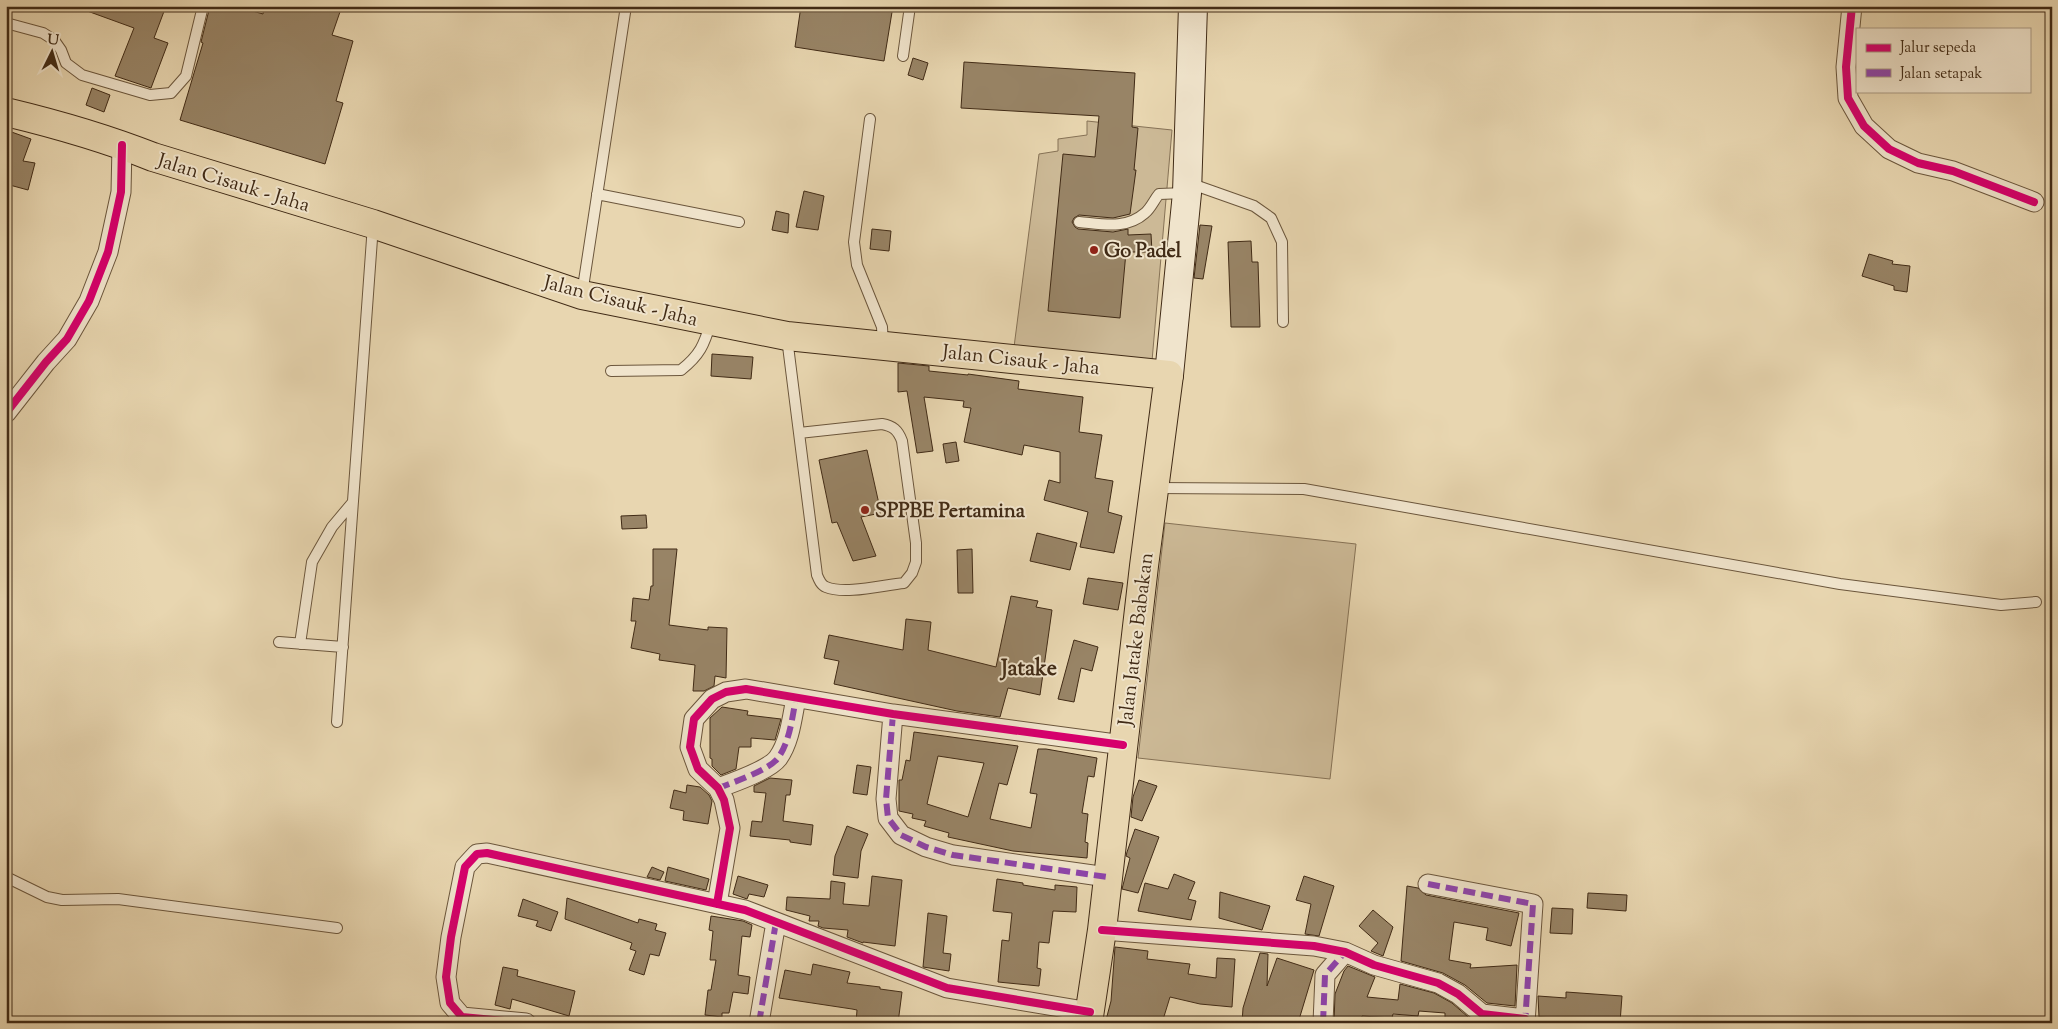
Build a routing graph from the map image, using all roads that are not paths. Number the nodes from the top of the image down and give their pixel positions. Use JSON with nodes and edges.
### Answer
{"nodes":[{"id":1,"x":202,"y":6,"type":"edge"},
{"id":2,"x":626,"y":6,"type":"edge"},
{"id":3,"x":910,"y":6,"type":"edge"},
{"id":4,"x":1192,"y":6,"type":"edge"},
{"id":5,"x":1852,"y":6,"type":"edge"},
{"id":6,"x":6,"y":23,"type":"edge"},
{"id":7,"x":903,"y":56,"type":"dead end"},
{"id":8,"x":6,"y":112,"type":"edge"},
{"id":9,"x":870,"y":119,"type":"dead end"},
{"id":10,"x":122,"y":145,"type":"junction"},
{"id":11,"x":1188,"y":188,"type":"junction"},
{"id":12,"x":598,"y":194,"type":"junction"},
{"id":13,"x":2034,"y":202,"type":"dead end"},
{"id":14,"x":739,"y":222,"type":"dead end"},
{"id":15,"x":1079,"y":222,"type":"dead end"},
{"id":16,"x":373,"y":224,"type":"junction"},
{"id":17,"x":582,"y":295,"type":"junction"},
{"id":18,"x":711,"y":322,"type":"junction"},
{"id":19,"x":1283,"y":322,"type":"dead end"},
{"id":20,"x":787,"y":336,"type":"junction"},
{"id":21,"x":883,"y":345,"type":"junction"},
{"id":22,"x":611,"y":371,"type":"dead end"},
{"id":23,"x":1169,"y":375,"type":"junction"},
{"id":24,"x":9,"y":405,"type":"edge"},
{"id":25,"x":799,"y":433,"type":"junction"},
{"id":26,"x":1154,"y":488,"type":"junction"},
{"id":27,"x":353,"y":502,"type":"junction"},
{"id":28,"x":2036,"y":602,"type":"dead end"},
{"id":29,"x":279,"y":642,"type":"dead end"},
{"id":30,"x":300,"y":644,"type":"junction"},
{"id":31,"x":343,"y":647,"type":"junction"},
{"id":32,"x":796,"y":698,"type":"junction"},
{"id":33,"x":893,"y":714,"type":"junction"},
{"id":34,"x":337,"y":722,"type":"dead end"},
{"id":35,"x":1122,"y":745,"type":"junction"},
{"id":36,"x":718,"y":788,"type":"junction"},
{"id":37,"x":6,"y":877,"type":"edge"},
{"id":38,"x":1107,"y":877,"type":"junction"},
{"id":39,"x":1428,"y":884,"type":"dead end"},
{"id":40,"x":717,"y":904,"type":"junction"},
{"id":41,"x":776,"y":922,"type":"junction"},
{"id":42,"x":338,"y":928,"type":"dead end"},
{"id":43,"x":1102,"y":930,"type":"junction"},
{"id":44,"x":1345,"y":952,"type":"junction"},
{"id":45,"x":1089,"y":1017,"type":"edge"},
{"id":46,"x":1525,"y":1021,"type":"edge"},
{"id":47,"x":526,"y":1023,"type":"edge"},
{"id":48,"x":759,"y":1023,"type":"edge"},
{"id":49,"x":1323,"y":1023,"type":"edge"}],
"edges":[{"from":1,"to":6,"type":"lane"},
{"from":2,"to":12,"type":"lane"},
{"from":3,"to":7,"type":"lane"},
{"from":4,"to":11,"type":"main road"},
{"from":5,"to":13,"type":"street"},
{"from":8,"to":10,"type":"main road","name":"Jalan Cisauk - Jaha"},
{"from":9,"to":21,"type":"lane"},
{"from":10,"to":16,"type":"main road","name":"Jalan Cisauk - Jaha"},
{"from":10,"to":24,"type":"street"},
{"from":11,"to":15,"type":"lane"},
{"from":11,"to":19,"type":"lane"},
{"from":11,"to":23,"type":"main road"},
{"from":12,"to":14,"type":"lane"},
{"from":12,"to":17,"type":"lane"},
{"from":16,"to":17,"type":"main road","name":"Jalan Cisauk - Jaha"},
{"from":16,"to":27,"type":"lane"},
{"from":17,"to":18,"type":"main road","name":"Jalan Cisauk - Jaha"},
{"from":18,"to":20,"type":"main road","name":"Jalan Cisauk - Jaha"},
{"from":18,"to":22,"type":"lane"},
{"from":20,"to":21,"type":"main road","name":"Jalan Cisauk - Jaha"},
{"from":20,"to":25,"type":"lane"},
{"from":21,"to":23,"type":"main road","name":"Jalan Cisauk - Jaha"},
{"from":23,"to":26,"type":"main road","name":"Jalan Jatake Babakan"},
{"from":25,"to":25,"type":"lane"},
{"from":26,"to":28,"type":"lane"},
{"from":26,"to":35,"type":"main road","name":"Jalan Jatake Babakan"},
{"from":27,"to":30,"type":"lane"},
{"from":27,"to":31,"type":"lane"},
{"from":29,"to":30,"type":"lane"},
{"from":30,"to":31,"type":"lane"},
{"from":31,"to":34,"type":"lane"},
{"from":32,"to":33,"type":"street"},
{"from":32,"to":36,"type":"street"},
{"from":32,"to":36,"type":"street"},
{"from":33,"to":35,"type":"street"},
{"from":33,"to":38,"type":"street"},
{"from":35,"to":38,"type":"main road","name":"Jalan Jatake Babakan"},
{"from":36,"to":40,"type":"street"},
{"from":37,"to":42,"type":"lane"},
{"from":38,"to":43,"type":"main road","name":"Jalan Jatake Babakan"},
{"from":39,"to":46,"type":"street"},
{"from":40,"to":41,"type":"street"},
{"from":40,"to":47,"type":"street"},
{"from":41,"to":45,"type":"street"},
{"from":41,"to":48,"type":"street"},
{"from":43,"to":44,"type":"street"},
{"from":43,"to":45,"type":"main road","name":"Jalan Jatake Babakan"},
{"from":44,"to":46,"type":"street"},
{"from":44,"to":49,"type":"street"}]}
